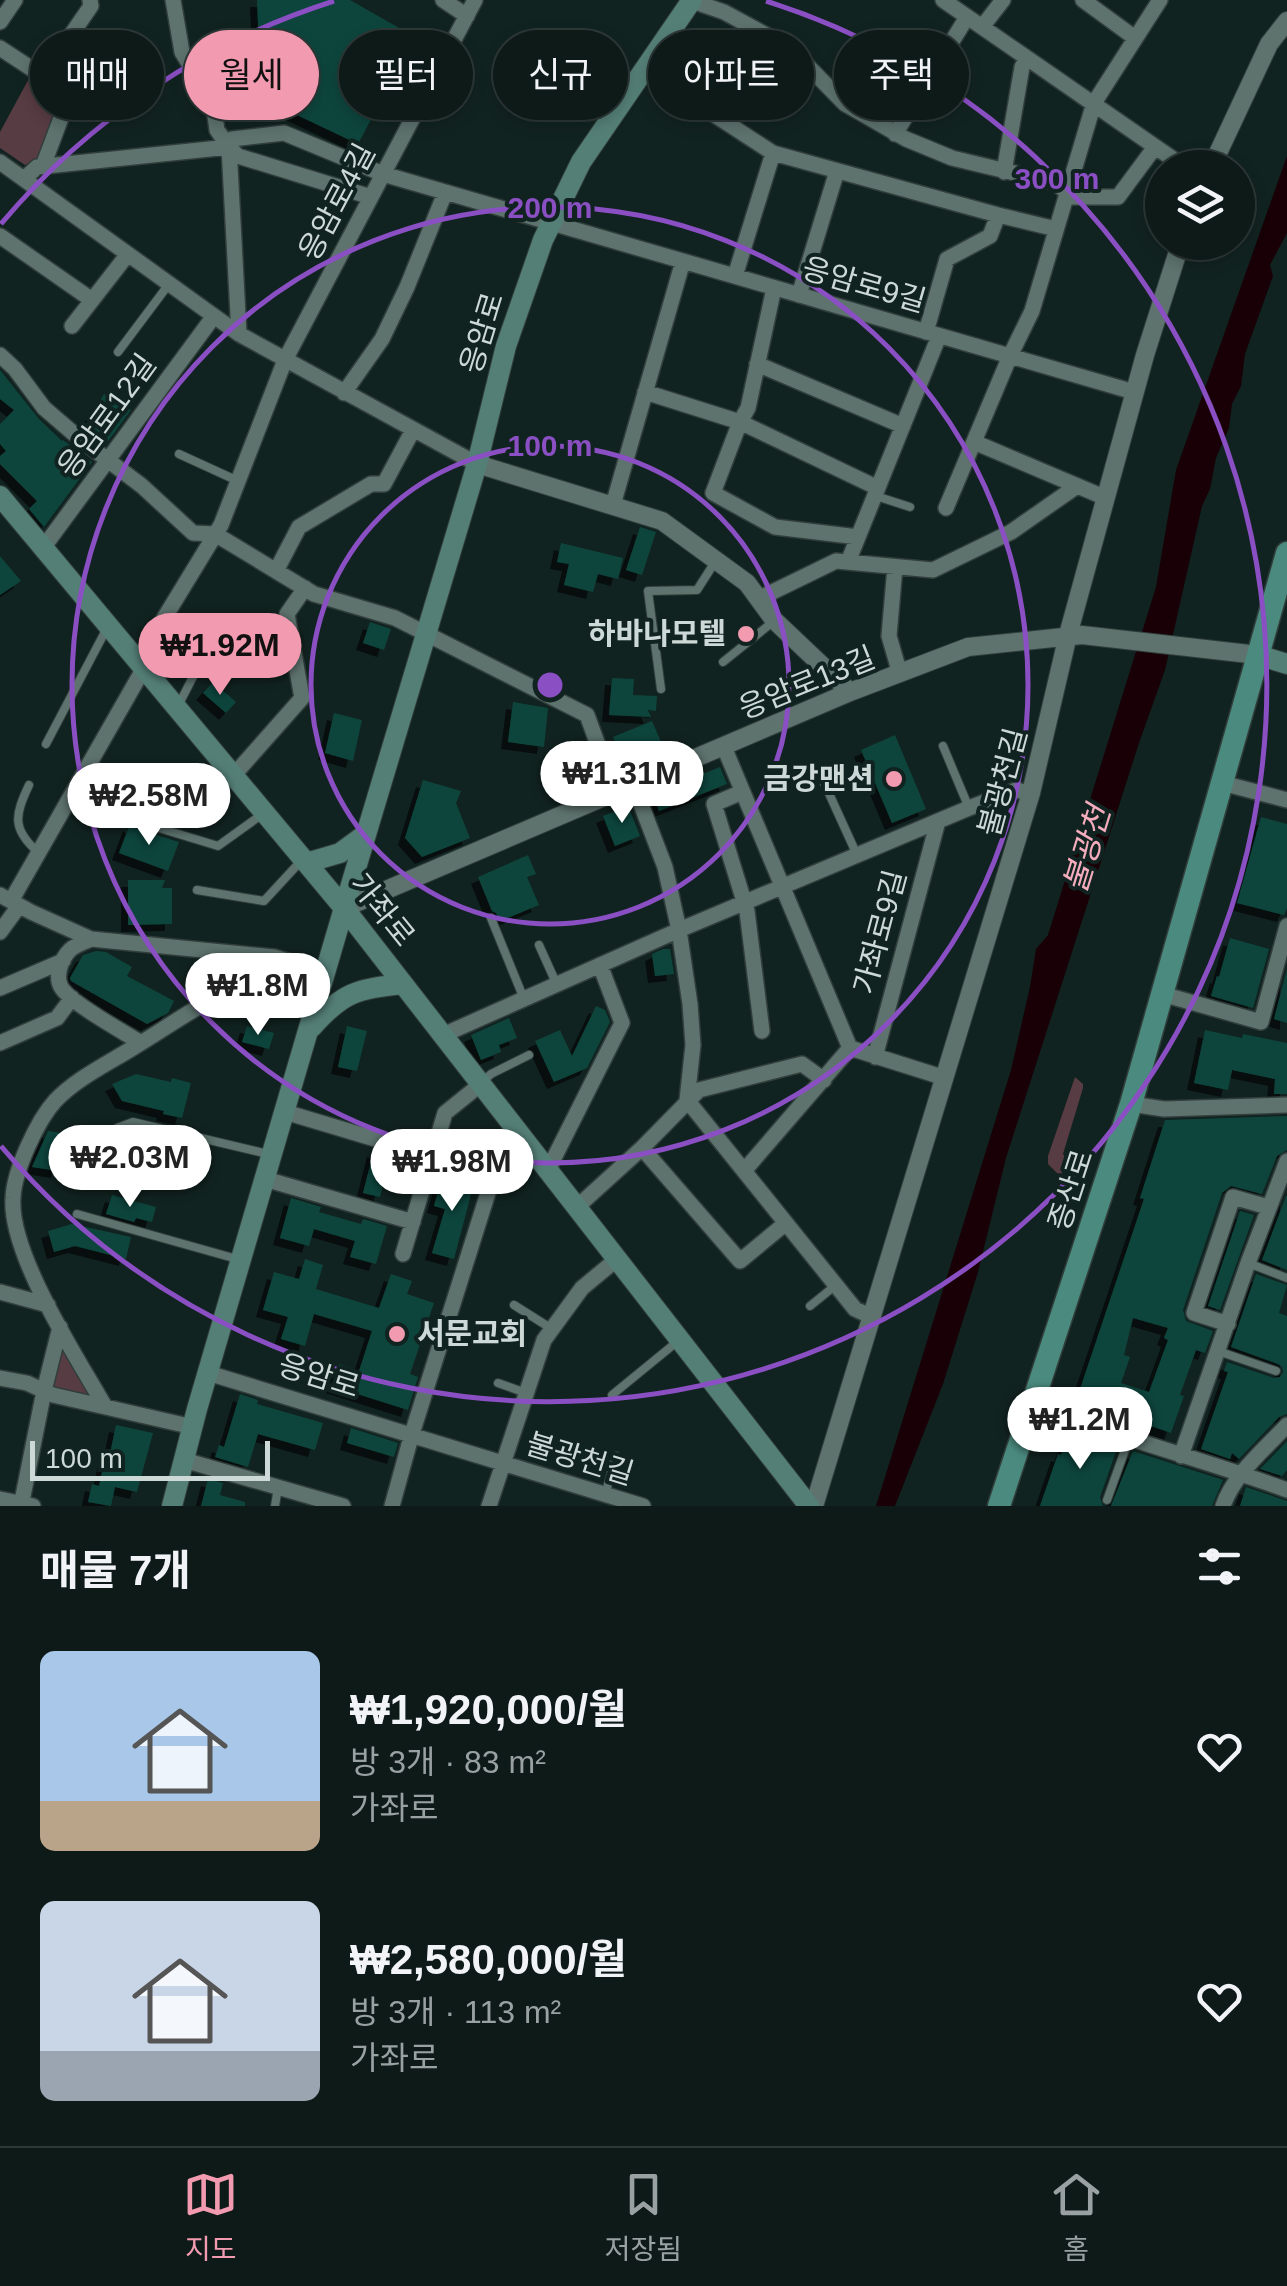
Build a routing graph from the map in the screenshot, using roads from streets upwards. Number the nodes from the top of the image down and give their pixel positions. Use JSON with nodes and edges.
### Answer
{"nodes":[{"id":1,"x":16,"y":0,"type":"edge"},
{"id":2,"x":90,"y":0,"type":"edge"},
{"id":3,"x":173,"y":0,"type":"edge"},
{"id":4,"x":444,"y":0,"type":"edge"},
{"id":5,"x":476,"y":0,"type":"edge"},
{"id":6,"x":691,"y":0,"type":"edge"},
{"id":7,"x":943,"y":0,"type":"edge"},
{"id":8,"x":1003,"y":0,"type":"edge"},
{"id":9,"x":1082,"y":0,"type":"edge"},
{"id":10,"x":1160,"y":0,"type":"edge"},
{"id":11,"x":467,"y":16,"type":"junction"},
{"id":12,"x":968,"y":17,"type":"junction"},
{"id":13,"x":1287,"y":21,"type":"edge"},
{"id":14,"x":0,"y":22,"type":"edge"},
{"id":15,"x":982,"y":27,"type":"junction"},
{"id":16,"x":75,"y":30,"type":"edge"},
{"id":17,"x":1135,"y":38,"type":"junction"},
{"id":18,"x":0,"y":48,"type":"edge"},
{"id":19,"x":1027,"y":58,"type":"junction"},
{"id":20,"x":30,"y":68,"type":"edge"},
{"id":21,"x":644,"y":69,"type":"junction"},
{"id":22,"x":1094,"y":103,"type":"junction"},
{"id":23,"x":61,"y":120,"type":"edge"},
{"id":24,"x":894,"y":134,"type":"junction"},
{"id":25,"x":228,"y":147,"type":"junction"},
{"id":26,"x":1156,"y":147,"type":"junction"},
{"id":27,"x":1160,"y":150,"type":"edge"},
{"id":28,"x":1219,"y":150,"type":"edge"},
{"id":29,"x":774,"y":153,"type":"junction"},
{"id":30,"x":0,"y":162,"type":"edge"},
{"id":31,"x":44,"y":166,"type":"junction"},
{"id":32,"x":837,"y":171,"type":"junction"},
{"id":33,"x":1004,"y":172,"type":"junction"},
{"id":34,"x":383,"y":174,"type":"junction"},
{"id":35,"x":24,"y":179,"type":"junction"},
{"id":36,"x":445,"y":192,"type":"junction"},
{"id":37,"x":1067,"y":193,"type":"junction"},
{"id":38,"x":371,"y":197,"type":"junction"},
{"id":39,"x":998,"y":215,"type":"junction"},
{"id":40,"x":552,"y":223,"type":"junction"},
{"id":41,"x":1056,"y":229,"type":"junction"},
{"id":42,"x":0,"y":236,"type":"edge"},
{"id":43,"x":128,"y":254,"type":"junction"},
{"id":44,"x":1175,"y":260,"type":"edge"},
{"id":45,"x":683,"y":261,"type":"junction"},
{"id":46,"x":735,"y":276,"type":"junction"},
{"id":47,"x":774,"y":288,"type":"junction"},
{"id":48,"x":799,"y":295,"type":"junction"},
{"id":49,"x":92,"y":300,"type":"junction"},
{"id":50,"x":214,"y":316,"type":"junction"},
{"id":51,"x":72,"y":326,"type":"dead end"},
{"id":52,"x":239,"y":334,"type":"junction"},
{"id":53,"x":932,"y":334,"type":"junction"},
{"id":54,"x":0,"y":356,"type":"edge"},
{"id":55,"x":1010,"y":356,"type":"junction"},
{"id":56,"x":285,"y":360,"type":"junction"},
{"id":57,"x":757,"y":364,"type":"junction"},
{"id":58,"x":645,"y":392,"type":"junction"},
{"id":59,"x":1134,"y":392,"type":"junction"},
{"id":60,"x":344,"y":393,"type":"junction"},
{"id":61,"x":740,"y":422,"type":"junction"},
{"id":62,"x":903,"y":426,"type":"junction"},
{"id":63,"x":413,"y":430,"type":"junction"},
{"id":64,"x":974,"y":442,"type":"junction"},
{"id":65,"x":110,"y":459,"type":"junction"},
{"id":66,"x":477,"y":464,"type":"junction"},
{"id":67,"x":1077,"y":486,"type":"junction"},
{"id":68,"x":877,"y":492,"type":"junction"},
{"id":69,"x":0,"y":496,"type":"edge"},
{"id":70,"x":1106,"y":498,"type":"junction"},
{"id":71,"x":613,"y":505,"type":"junction"},
{"id":72,"x":946,"y":508,"type":"dead end"},
{"id":73,"x":215,"y":534,"type":"junction"},
{"id":74,"x":858,"y":538,"type":"junction"},
{"id":75,"x":43,"y":548,"type":"junction"},
{"id":76,"x":1287,"y":553,"type":"edge"},
{"id":77,"x":848,"y":562,"type":"junction"},
{"id":78,"x":895,"y":567,"type":"junction"},
{"id":79,"x":276,"y":571,"type":"junction"},
{"id":80,"x":304,"y":588,"type":"junction"},
{"id":81,"x":758,"y":599,"type":"junction"},
{"id":82,"x":1075,"y":635,"type":"junction"},
{"id":83,"x":426,"y":636,"type":"junction"},
{"id":84,"x":1258,"y":656,"type":"junction"},
{"id":85,"x":1287,"y":664,"type":"edge"},
{"id":86,"x":144,"y":668,"type":"junction"},
{"id":87,"x":900,"y":674,"type":"junction"},
{"id":88,"x":850,"y":692,"type":"junction"},
{"id":89,"x":724,"y":747,"type":"junction"},
{"id":90,"x":233,"y":776,"type":"junction"},
{"id":91,"x":1222,"y":782,"type":"junction"},
{"id":92,"x":624,"y":788,"type":"junction"},
{"id":93,"x":742,"y":792,"type":"junction"},
{"id":94,"x":1032,"y":793,"type":"junction"},
{"id":95,"x":1287,"y":800,"type":"edge"},
{"id":96,"x":938,"y":822,"type":"junction"},
{"id":97,"x":366,"y":834,"type":"junction"},
{"id":98,"x":304,"y":861,"type":"junction"},
{"id":99,"x":781,"y":887,"type":"junction"},
{"id":100,"x":10,"y":901,"type":"edge"},
{"id":101,"x":744,"y":903,"type":"junction"},
{"id":102,"x":344,"y":908,"type":"junction"},
{"id":103,"x":1287,"y":926,"type":"edge"},
{"id":104,"x":679,"y":930,"type":"junction"},
{"id":105,"x":0,"y":932,"type":"edge"},
{"id":106,"x":91,"y":939,"type":"junction"},
{"id":107,"x":1284,"y":950,"type":"edge"},
{"id":108,"x":64,"y":961,"type":"junction"},
{"id":109,"x":300,"y":964,"type":"junction"},
{"id":110,"x":600,"y":965,"type":"junction"},
{"id":111,"x":325,"y":972,"type":"junction"},
{"id":112,"x":402,"y":984,"type":"junction"},
{"id":113,"x":0,"y":988,"type":"edge"},
{"id":114,"x":1162,"y":994,"type":"junction"},
{"id":115,"x":72,"y":998,"type":"junction"},
{"id":116,"x":762,"y":1032,"type":"dead end"},
{"id":117,"x":308,"y":1033,"type":"junction"},
{"id":118,"x":443,"y":1036,"type":"junction"},
{"id":119,"x":0,"y":1043,"type":"edge"},
{"id":120,"x":141,"y":1043,"type":"junction"},
{"id":121,"x":850,"y":1048,"type":"junction"},
{"id":122,"x":875,"y":1057,"type":"junction"},
{"id":123,"x":944,"y":1078,"type":"junction"},
{"id":124,"x":824,"y":1080,"type":"junction"},
{"id":125,"x":480,"y":1084,"type":"junction"},
{"id":126,"x":687,"y":1100,"type":"junction"},
{"id":127,"x":1131,"y":1104,"type":"junction"},
{"id":128,"x":1287,"y":1104,"type":"edge"},
{"id":129,"x":284,"y":1112,"type":"junction"},
{"id":130,"x":526,"y":1142,"type":"junction"},
{"id":131,"x":642,"y":1148,"type":"junction"},
{"id":132,"x":432,"y":1156,"type":"junction"},
{"id":133,"x":1287,"y":1162,"type":"edge"},
{"id":134,"x":548,"y":1170,"type":"junction"},
{"id":135,"x":744,"y":1171,"type":"junction"},
{"id":136,"x":265,"y":1180,"type":"junction"},
{"id":137,"x":577,"y":1207,"type":"junction"},
{"id":138,"x":1268,"y":1208,"type":"junction"},
{"id":139,"x":412,"y":1222,"type":"junction"},
{"id":140,"x":786,"y":1224,"type":"junction"},
{"id":141,"x":403,"y":1254,"type":"dead end"},
{"id":142,"x":617,"y":1259,"type":"junction"},
{"id":143,"x":0,"y":1292,"type":"edge"},
{"id":144,"x":48,"y":1305,"type":"junction"},
{"id":145,"x":872,"y":1317,"type":"junction"},
{"id":146,"x":1228,"y":1324,"type":"junction"},
{"id":147,"x":60,"y":1327,"type":"junction"},
{"id":148,"x":208,"y":1373,"type":"junction"},
{"id":149,"x":0,"y":1378,"type":"edge"},
{"id":150,"x":44,"y":1391,"type":"junction"},
{"id":151,"x":1033,"y":1403,"type":"junction"},
{"id":152,"x":104,"y":1405,"type":"junction"},
{"id":153,"x":373,"y":1405,"type":"dead end"},
{"id":154,"x":368,"y":1423,"type":"junction"},
{"id":155,"x":1287,"y":1425,"type":"edge"},
{"id":156,"x":193,"y":1428,"type":"junction"},
{"id":157,"x":411,"y":1437,"type":"junction"},
{"id":158,"x":1182,"y":1456,"type":"junction"},
{"id":159,"x":184,"y":1460,"type":"junction"},
{"id":160,"x":502,"y":1464,"type":"junction"},
{"id":161,"x":1242,"y":1474,"type":"junction"},
{"id":162,"x":1287,"y":1490,"type":"edge"},
{"id":163,"x":0,"y":1500,"type":"edge"},
{"id":164,"x":25,"y":1505,"type":"edge"},
{"id":165,"x":172,"y":1506,"type":"edge"},
{"id":166,"x":343,"y":1506,"type":"edge"},
{"id":167,"x":392,"y":1506,"type":"edge"},
{"id":168,"x":489,"y":1506,"type":"edge"},
{"id":169,"x":643,"y":1506,"type":"edge"},
{"id":170,"x":812,"y":1506,"type":"edge"},
{"id":171,"x":999,"y":1506,"type":"edge"},
{"id":172,"x":1223,"y":1506,"type":"edge"}],
"edges":[{"from":1,"to":14,"type":"street"},
{"from":2,"to":16,"type":"street"},
{"from":3,"to":25,"type":"street"},
{"from":4,"to":11,"type":"street"},
{"from":5,"to":11,"type":"street","name":"응암로4길"},
{"from":6,"to":21,"type":"main road","name":"응암로"},
{"from":6,"to":24,"type":"street"},
{"from":7,"to":12,"type":"street"},
{"from":8,"to":15,"type":"street"},
{"from":9,"to":17,"type":"street"},
{"from":10,"to":17,"type":"street"},
{"from":11,"to":34,"type":"street","name":"응암로4길"},
{"from":12,"to":15,"type":"street"},
{"from":12,"to":24,"type":"street"},
{"from":13,"to":28,"type":"street"},
{"from":15,"to":19,"type":"street"},
{"from":17,"to":22,"type":"street"},
{"from":18,"to":20,"type":"street"},
{"from":19,"to":22,"type":"street"},
{"from":19,"to":33,"type":"street"},
{"from":21,"to":29,"type":"street"},
{"from":21,"to":40,"type":"main road","name":"응암로"},
{"from":22,"to":26,"type":"street"},
{"from":22,"to":37,"type":"street"},
{"from":23,"to":31,"type":"street"},
{"from":24,"to":33,"type":"street"},
{"from":25,"to":31,"type":"street"},
{"from":25,"to":34,"type":"street","name":"응암로9길"},
{"from":25,"to":38,"type":"street"},
{"from":25,"to":52,"type":"street"},
{"from":26,"to":27,"type":"street"},
{"from":26,"to":37,"type":"street"},
{"from":29,"to":32,"type":"street"},
{"from":29,"to":46,"type":"street"},
{"from":30,"to":35,"type":"street"},
{"from":31,"to":35,"type":"street"},
{"from":32,"to":39,"type":"street"},
{"from":32,"to":48,"type":"street"},
{"from":33,"to":37,"type":"street"},
{"from":34,"to":36,"type":"street","name":"응암로9길"},
{"from":34,"to":38,"type":"street","name":"응암로4길"},
{"from":35,"to":43,"type":"street"},
{"from":36,"to":40,"type":"street","name":"응암로9길"},
{"from":36,"to":60,"type":"street"},
{"from":37,"to":41,"type":"street"},
{"from":38,"to":56,"type":"street","name":"응암로4길"},
{"from":39,"to":41,"type":"street"},
{"from":39,"to":53,"type":"street"},
{"from":40,"to":45,"type":"street","name":"응암로9길"},
{"from":40,"to":66,"type":"main road","name":"응암로"},
{"from":41,"to":55,"type":"street"},
{"from":42,"to":49,"type":"street"},
{"from":43,"to":49,"type":"street"},
{"from":43,"to":50,"type":"street"},
{"from":44,"to":59,"type":"street","name":"불광천길"},
{"from":45,"to":46,"type":"street","name":"응암로9길"},
{"from":45,"to":58,"type":"street"},
{"from":46,"to":47,"type":"street","name":"응암로9길"},
{"from":47,"to":48,"type":"street","name":"응암로9길"},
{"from":47,"to":57,"type":"street","name":"응암로9길"},
{"from":48,"to":53,"type":"street","name":"응암로9길"},
{"from":49,"to":51,"type":"street"},
{"from":50,"to":52,"type":"street"},
{"from":50,"to":65,"type":"street","name":"응암로12길"},
{"from":52,"to":56,"type":"street"},
{"from":53,"to":55,"type":"street","name":"응암로9길"},
{"from":53,"to":62,"type":"street","name":"응암로9길"},
{"from":54,"to":65,"type":"street"},
{"from":55,"to":59,"type":"street","name":"응암로9길"},
{"from":55,"to":64,"type":"street"},
{"from":56,"to":60,"type":"street"},
{"from":56,"to":73,"type":"street"},
{"from":57,"to":61,"type":"street","name":"응암로9길"},
{"from":57,"to":62,"type":"street"},
{"from":58,"to":61,"type":"street"},
{"from":58,"to":71,"type":"street"},
{"from":59,"to":70,"type":"street","name":"불광천길"},
{"from":60,"to":63,"type":"street"},
{"from":61,"to":68,"type":"street"},
{"from":61,"to":74,"type":"street","name":"응암로9길"},
{"from":62,"to":68,"type":"street","name":"응암로9길"},
{"from":63,"to":66,"type":"street"},
{"from":63,"to":79,"type":"street"},
{"from":64,"to":67,"type":"street"},
{"from":64,"to":72,"type":"street"},
{"from":65,"to":73,"type":"street"},
{"from":65,"to":75,"type":"street","name":"응암로12길"},
{"from":66,"to":71,"type":"street"},
{"from":66,"to":83,"type":"main road","name":"응암로"},
{"from":67,"to":70,"type":"street"},
{"from":67,"to":78,"type":"street"},
{"from":68,"to":74,"type":"street","name":"응암로9길"},
{"from":69,"to":75,"type":"main road","name":"가좌로"},
{"from":70,"to":82,"type":"street","name":"불광천길"},
{"from":71,"to":81,"type":"street"},
{"from":73,"to":79,"type":"street"},
{"from":73,"to":86,"type":"street"},
{"from":74,"to":77,"type":"street","name":"응암로9길"},
{"from":75,"to":86,"type":"main road","name":"가좌로"},
{"from":76,"to":84,"type":"main road","name":"증산로"},
{"from":77,"to":78,"type":"street"},
{"from":77,"to":81,"type":"street"},
{"from":78,"to":87,"type":"street","name":"응암로13길"},
{"from":79,"to":80,"type":"street"},
{"from":80,"to":83,"type":"street"},
{"from":80,"to":90,"type":"street"},
{"from":81,"to":88,"type":"street"},
{"from":82,"to":84,"type":"street","name":"응암로13길"},
{"from":82,"to":87,"type":"street","name":"응암로13길"},
{"from":82,"to":94,"type":"street","name":"불광천길"},
{"from":83,"to":92,"type":"street"},
{"from":83,"to":97,"type":"main road","name":"응암로"},
{"from":84,"to":85,"type":"main road"},
{"from":84,"to":91,"type":"main road","name":"증산로"},
{"from":86,"to":90,"type":"main road","name":"가좌로"},
{"from":86,"to":100,"type":"street"},
{"from":87,"to":88,"type":"street","name":"응암로13길"},
{"from":88,"to":89,"type":"street","name":"응암로13길"},
{"from":89,"to":92,"type":"street","name":"응암로13길"},
{"from":89,"to":93,"type":"street","name":"가좌로9길"},
{"from":90,"to":98,"type":"main road","name":"가좌로"},
{"from":91,"to":95,"type":"street"},
{"from":91,"to":114,"type":"main road","name":"증산로"},
{"from":92,"to":102,"type":"street","name":"응암로13길"},
{"from":92,"to":104,"type":"street"},
{"from":93,"to":99,"type":"street","name":"가좌로9길"},
{"from":93,"to":101,"type":"street"},
{"from":94,"to":96,"type":"street","name":"가좌로9길"},
{"from":94,"to":123,"type":"street","name":"불광천길"},
{"from":96,"to":99,"type":"street","name":"가좌로9길"},
{"from":96,"to":122,"type":"street","name":"가좌로9길"},
{"from":97,"to":98,"type":"main road"},
{"from":97,"to":102,"type":"main road","name":"응암로"},
{"from":98,"to":102,"type":"main road","name":"가좌로"},
{"from":99,"to":101,"type":"street","name":"가좌로9길"},
{"from":99,"to":121,"type":"street","name":"가좌로9길"},
{"from":100,"to":105,"type":"street"},
{"from":100,"to":106,"type":"street"},
{"from":101,"to":104,"type":"street","name":"가좌로9길"},
{"from":101,"to":116,"type":"street"},
{"from":102,"to":111,"type":"main road","name":"응암로"},
{"from":102,"to":112,"type":"main road","name":"가좌로"},
{"from":103,"to":107,"type":"street"},
{"from":104,"to":110,"type":"street","name":"가좌로9길"},
{"from":104,"to":126,"type":"street"},
{"from":106,"to":108,"type":"street"},
{"from":106,"to":109,"type":"street"},
{"from":107,"to":114,"type":"street"},
{"from":108,"to":113,"type":"street"},
{"from":108,"to":115,"type":"street"},
{"from":109,"to":111,"type":"street"},
{"from":109,"to":120,"type":"street"},
{"from":110,"to":118,"type":"street","name":"가좌로9길"},
{"from":110,"to":134,"type":"street"},
{"from":111,"to":117,"type":"main road","name":"응암로"},
{"from":112,"to":117,"type":"main road"},
{"from":112,"to":118,"type":"main road","name":"가좌로"},
{"from":114,"to":127,"type":"main road","name":"증산로"},
{"from":115,"to":119,"type":"street"},
{"from":115,"to":120,"type":"street"},
{"from":117,"to":129,"type":"main road","name":"응암로"},
{"from":118,"to":125,"type":"main road","name":"가좌로"},
{"from":120,"to":144,"type":"street"},
{"from":121,"to":122,"type":"street"},
{"from":121,"to":124,"type":"street"},
{"from":122,"to":123,"type":"street"},
{"from":123,"to":145,"type":"street","name":"불광천길"},
{"from":124,"to":126,"type":"street"},
{"from":124,"to":135,"type":"street"},
{"from":125,"to":130,"type":"main road","name":"가좌로"},
{"from":125,"to":132,"type":"street"},
{"from":126,"to":131,"type":"street"},
{"from":126,"to":135,"type":"street"},
{"from":127,"to":128,"type":"street"},
{"from":127,"to":151,"type":"main road","name":"증산로"},
{"from":129,"to":132,"type":"street"},
{"from":129,"to":136,"type":"main road","name":"응암로"},
{"from":130,"to":134,"type":"main road","name":"가좌로"},
{"from":130,"to":157,"type":"street"},
{"from":131,"to":137,"type":"street"},
{"from":131,"to":140,"type":"street"},
{"from":132,"to":139,"type":"street"},
{"from":133,"to":138,"type":"street"},
{"from":134,"to":137,"type":"main road","name":"가좌로"},
{"from":135,"to":140,"type":"street"},
{"from":136,"to":139,"type":"street"},
{"from":136,"to":148,"type":"main road","name":"응암로"},
{"from":137,"to":142,"type":"main road","name":"가좌로"},
{"from":138,"to":146,"type":"street"},
{"from":138,"to":146,"type":"street"},
{"from":139,"to":141,"type":"street"},
{"from":140,"to":145,"type":"street"},
{"from":142,"to":160,"type":"street"},
{"from":142,"to":170,"type":"main road","name":"가좌로"},
{"from":143,"to":144,"type":"street"},
{"from":144,"to":147,"type":"street"},
{"from":145,"to":170,"type":"street","name":"불광천길"},
{"from":146,"to":158,"type":"street"},
{"from":147,"to":150,"type":"street"},
{"from":147,"to":152,"type":"street"},
{"from":148,"to":154,"type":"street","name":"응암로"},
{"from":148,"to":156,"type":"main road","name":"응암로"},
{"from":149,"to":150,"type":"street"},
{"from":150,"to":152,"type":"street"},
{"from":150,"to":164,"type":"street"},
{"from":151,"to":158,"type":"street"},
{"from":151,"to":171,"type":"main road","name":"증산로"},
{"from":152,"to":156,"type":"street"},
{"from":153,"to":154,"type":"street"},
{"from":154,"to":157,"type":"street","name":"응암로"},
{"from":155,"to":161,"type":"street"},
{"from":156,"to":159,"type":"main road","name":"응암로"},
{"from":157,"to":160,"type":"street","name":"응암로"},
{"from":157,"to":167,"type":"street"},
{"from":158,"to":161,"type":"street"},
{"from":159,"to":165,"type":"main road","name":"응암로"},
{"from":159,"to":166,"type":"street"},
{"from":160,"to":168,"type":"street"},
{"from":160,"to":169,"type":"street","name":"불광천길"},
{"from":161,"to":162,"type":"street"},
{"from":161,"to":172,"type":"street"},
{"from":163,"to":164,"type":"street"}]}
